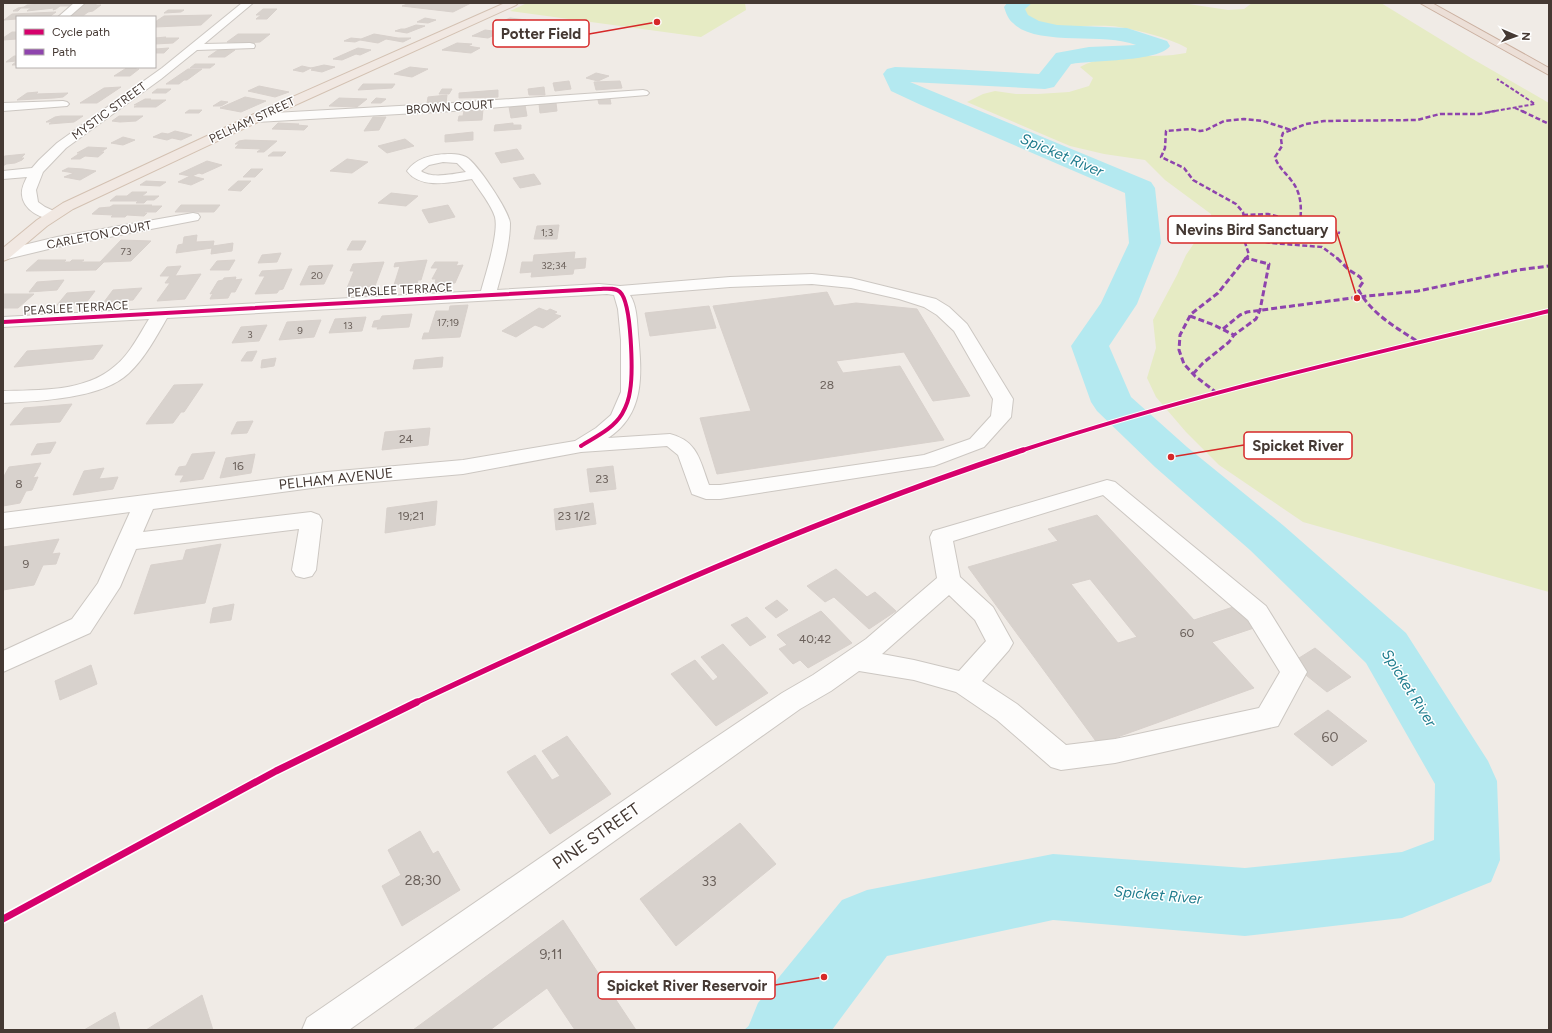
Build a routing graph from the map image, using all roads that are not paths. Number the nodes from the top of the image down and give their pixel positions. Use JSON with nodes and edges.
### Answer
{"nodes":[{"id":1,"x":80,"y":3,"type":"edge"},
{"id":2,"x":248,"y":3,"type":"edge"},
{"id":3,"x":513,"y":3,"type":"edge"},
{"id":4,"x":1425,"y":3,"type":"edge"},
{"id":5,"x":65,"y":16,"type":"edge"},
{"id":6,"x":250,"y":46,"type":"dead end"},
{"id":7,"x":194,"y":47,"type":"junction"},
{"id":8,"x":1549,"y":72,"type":"edge"},
{"id":9,"x":643,"y":93,"type":"dead end"},
{"id":10,"x":63,"y":104,"type":"dead end"},
{"id":11,"x":3,"y":107,"type":"edge"},
{"id":12,"x":256,"y":118,"type":"junction"},
{"id":13,"x":37,"y":172,"type":"junction"},
{"id":14,"x":3,"y":175,"type":"edge"},
{"id":15,"x":474,"y":175,"type":"dead end"},
{"id":16,"x":52,"y":215,"type":"junction"},
{"id":17,"x":193,"y":217,"type":"dead end"},
{"id":18,"x":4,"y":255,"type":"edge"},
{"id":19,"x":620,"y":291,"type":"junction"},
{"id":20,"x":488,"y":295,"type":"junction"},
{"id":21,"x":161,"y":313,"type":"junction"},
{"id":22,"x":3,"y":322,"type":"edge"},
{"id":23,"x":3,"y":398,"type":"edge"},
{"id":24,"x":670,"y":440,"type":"joint"},
{"id":25,"x":581,"y":446,"type":"junction"},
{"id":26,"x":145,"y":503,"type":"junction"},
{"id":27,"x":3,"y":521,"type":"edge"},
{"id":28,"x":128,"y":542,"type":"junction"},
{"id":29,"x":304,"y":570,"type":"dead end"},
{"id":30,"x":949,"y":581,"type":"junction"},
{"id":31,"x":865,"y":653,"type":"junction"},
{"id":32,"x":3,"y":662,"type":"edge"},
{"id":33,"x":964,"y":683,"type":"junction"},
{"id":34,"x":320,"y":1030,"type":"edge"}],
"edges":[{"from":1,"to":5,"type":"street"},
{"from":2,"to":7,"type":"street","name":"MYSTIC STREET"},
{"from":3,"to":12,"type":"main road","name":"PELHAM STREET"},
{"from":4,"to":8,"type":"highway"},
{"from":6,"to":7,"type":"street"},
{"from":7,"to":13,"type":"street","name":"MYSTIC STREET"},
{"from":9,"to":12,"type":"street","name":"BROWN COURT"},
{"from":10,"to":11,"type":"street"},
{"from":12,"to":16,"type":"main road","name":"PELHAM STREET"},
{"from":13,"to":14,"type":"street"},
{"from":13,"to":16,"type":"street","name":"MYSTIC STREET"},
{"from":15,"to":20,"type":"street"},
{"from":16,"to":18,"type":"main road","name":"PELHAM STREET"},
{"from":17,"to":18,"type":"street","name":"CARLETON COURT"},
{"from":19,"to":20,"type":"street","name":"PEASLEE TERRACE"},
{"from":19,"to":24,"type":"street","name":"PEASLEE TERRACE"},
{"from":19,"to":25,"type":"street"},
{"from":20,"to":21,"type":"street","name":"PEASLEE TERRACE"},
{"from":21,"to":22,"type":"street","name":"PEASLEE TERRACE"},
{"from":21,"to":23,"type":"street"},
{"from":24,"to":25,"type":"street","name":"PELHAM AVENUE"},
{"from":25,"to":26,"type":"street","name":"PELHAM AVENUE"},
{"from":26,"to":27,"type":"street","name":"PELHAM AVENUE"},
{"from":26,"to":28,"type":"street"},
{"from":28,"to":29,"type":"street"},
{"from":28,"to":32,"type":"street"},
{"from":30,"to":31,"type":"street","name":"PINE STREET"},
{"from":30,"to":33,"type":"street"},
{"from":30,"to":33,"type":"street"},
{"from":31,"to":33,"type":"street"},
{"from":31,"to":34,"type":"street","name":"PINE STREET"}]}
